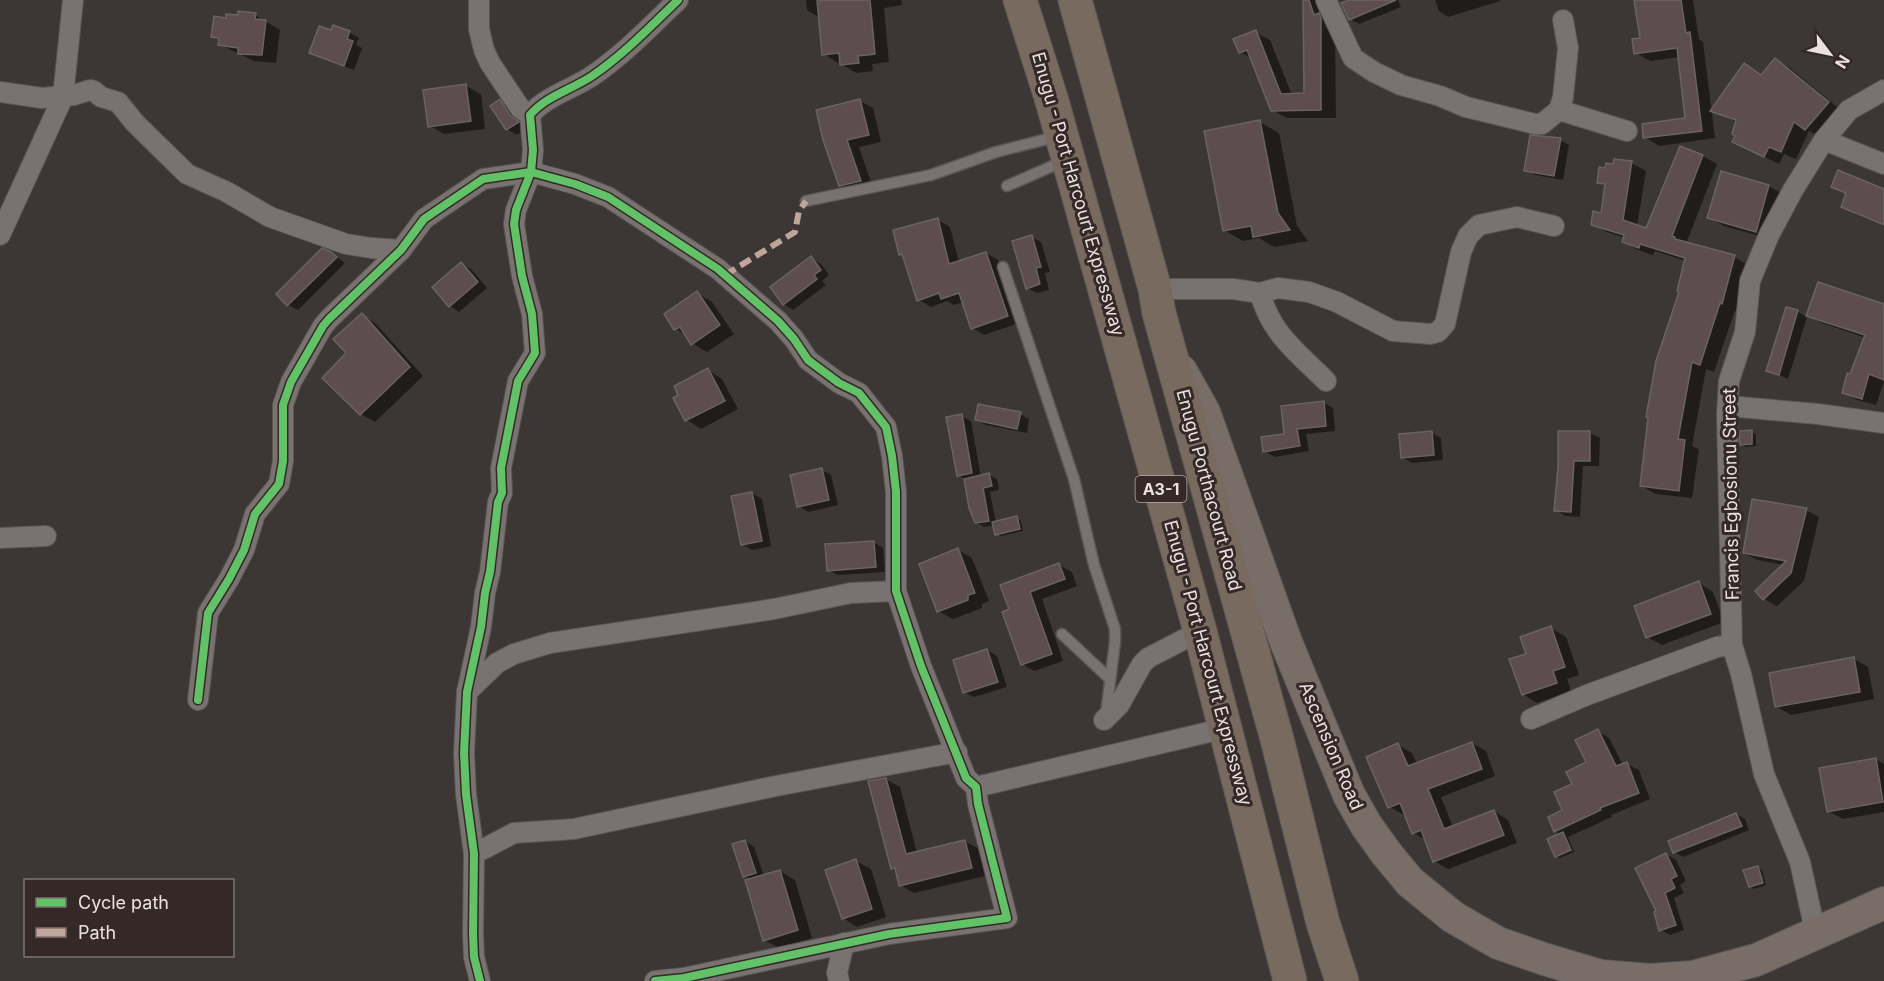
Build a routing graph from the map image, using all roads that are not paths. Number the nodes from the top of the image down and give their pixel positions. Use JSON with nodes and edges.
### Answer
{"nodes":[{"id":1,"x":73,"y":0,"type":"edge"},
{"id":2,"x":478,"y":0,"type":"edge"},
{"id":3,"x":678,"y":0,"type":"edge"},
{"id":4,"x":1020,"y":0,"type":"edge"},
{"id":5,"x":1075,"y":0,"type":"edge"},
{"id":6,"x":1326,"y":0,"type":"edge"},
{"id":7,"x":1563,"y":20,"type":"dead end"},
{"id":8,"x":1884,"y":90,"type":"edge"},
{"id":9,"x":0,"y":92,"type":"edge"},
{"id":10,"x":63,"y":97,"type":"junction"},
{"id":11,"x":1559,"y":110,"type":"junction"},
{"id":12,"x":530,"y":115,"type":"junction"},
{"id":13,"x":1627,"y":131,"type":"dead end"},
{"id":14,"x":1824,"y":140,"type":"junction"},
{"id":15,"x":1065,"y":147,"type":"junction"},
{"id":16,"x":1884,"y":164,"type":"edge"},
{"id":17,"x":523,"y":179,"type":"junction"},
{"id":18,"x":1007,"y":186,"type":"dead end"},
{"id":19,"x":806,"y":201,"type":"dead end"},
{"id":20,"x":1554,"y":226,"type":"dead end"},
{"id":21,"x":0,"y":235,"type":"edge"},
{"id":22,"x":401,"y":250,"type":"junction"},
{"id":23,"x":1003,"y":267,"type":"dead end"},
{"id":24,"x":1155,"y":289,"type":"junction"},
{"id":25,"x":1260,"y":292,"type":"junction"},
{"id":26,"x":1173,"y":358,"type":"junction"},
{"id":27,"x":1326,"y":381,"type":"dead end"},
{"id":28,"x":1728,"y":406,"type":"junction"},
{"id":29,"x":1884,"y":423,"type":"edge"},
{"id":30,"x":46,"y":536,"type":"dead end"},
{"id":31,"x":0,"y":538,"type":"edge"},
{"id":32,"x":896,"y":591,"type":"junction"},
{"id":33,"x":1200,"y":631,"type":"junction"},
{"id":34,"x":1062,"y":634,"type":"dead end"},
{"id":35,"x":1732,"y":645,"type":"junction"},
{"id":36,"x":1110,"y":679,"type":"junction"},
{"id":37,"x":466,"y":692,"type":"junction"},
{"id":38,"x":198,"y":700,"type":"dead end"},
{"id":39,"x":1531,"y":718,"type":"dead end"},
{"id":40,"x":1104,"y":720,"type":"joint"},
{"id":41,"x":1226,"y":728,"type":"junction"},
{"id":42,"x":957,"y":752,"type":"junction"},
{"id":43,"x":976,"y":787,"type":"junction"},
{"id":44,"x":474,"y":855,"type":"junction"},
{"id":45,"x":1884,"y":903,"type":"edge"},
{"id":46,"x":1884,"y":921,"type":"edge"},
{"id":47,"x":1816,"y":935,"type":"junction"},
{"id":48,"x":844,"y":943,"type":"junction"},
{"id":49,"x":480,"y":981,"type":"edge"},
{"id":50,"x":655,"y":981,"type":"edge"},
{"id":51,"x":839,"y":981,"type":"edge"},
{"id":52,"x":1290,"y":981,"type":"edge"},
{"id":53,"x":1342,"y":981,"type":"edge"},
{"id":54,"x":1746,"y":981,"type":"edge"}],
"edges":[{"from":1,"to":10,"type":"street"},
{"from":2,"to":12,"type":"street"},
{"from":3,"to":12,"type":"street"},
{"from":4,"to":15,"type":"highway","name":"Enugu - Port Harcourt Expressway","number":"A3-1"},
{"from":5,"to":24,"type":"highway","name":"Enugu Porthacourt Road","number":"A3-1"},
{"from":6,"to":11,"type":"street"},
{"from":7,"to":11,"type":"street"},
{"from":8,"to":14,"type":"street","name":"Francis Egbosionu Street"},
{"from":9,"to":10,"type":"street"},
{"from":10,"to":21,"type":"street"},
{"from":10,"to":22,"type":"street"},
{"from":11,"to":13,"type":"street"},
{"from":12,"to":17,"type":"street"},
{"from":14,"to":16,"type":"street"},
{"from":14,"to":28,"type":"street","name":"Francis Egbosionu Street"},
{"from":15,"to":18,"type":"lane"},
{"from":15,"to":19,"type":"lane"},
{"from":15,"to":33,"type":"highway","name":"Enugu - Port Harcourt Expressway","number":"A3-1"},
{"from":17,"to":22,"type":"street"},
{"from":17,"to":32,"type":"street"},
{"from":17,"to":37,"type":"street"},
{"from":20,"to":25,"type":"street"},
{"from":22,"to":38,"type":"street"},
{"from":23,"to":36,"type":"lane"},
{"from":24,"to":25,"type":"street"},
{"from":24,"to":26,"type":"highway","name":"Enugu Porthacourt Road","number":"A3-1"},
{"from":25,"to":27,"type":"street"},
{"from":26,"to":47,"type":"main road","name":"Ascension Road"},
{"from":26,"to":53,"type":"highway","name":"Enugu Porthacourt Road","number":"A3-1"},
{"from":28,"to":29,"type":"street"},
{"from":28,"to":35,"type":"street","name":"Francis Egbosionu Street"},
{"from":30,"to":31,"type":"street"},
{"from":32,"to":37,"type":"street"},
{"from":32,"to":42,"type":"street"},
{"from":33,"to":40,"type":"street"},
{"from":33,"to":41,"type":"highway","name":"Enugu - Port Harcourt Expressway","number":"A3-1"},
{"from":34,"to":36,"type":"lane"},
{"from":35,"to":39,"type":"street"},
{"from":35,"to":47,"type":"street","name":"Francis Egbosionu Street"},
{"from":36,"to":40,"type":"lane"},
{"from":37,"to":44,"type":"street"},
{"from":41,"to":43,"type":"street"},
{"from":41,"to":52,"type":"highway","name":"Enugu - Port Harcourt Expressway","number":"A3-1"},
{"from":42,"to":43,"type":"street"},
{"from":42,"to":44,"type":"street"},
{"from":43,"to":48,"type":"street"},
{"from":44,"to":49,"type":"street"},
{"from":45,"to":47,"type":"main road","name":"Ascension Road"},
{"from":46,"to":54,"type":"main road"},
{"from":48,"to":50,"type":"street"},
{"from":48,"to":51,"type":"street"}]}
